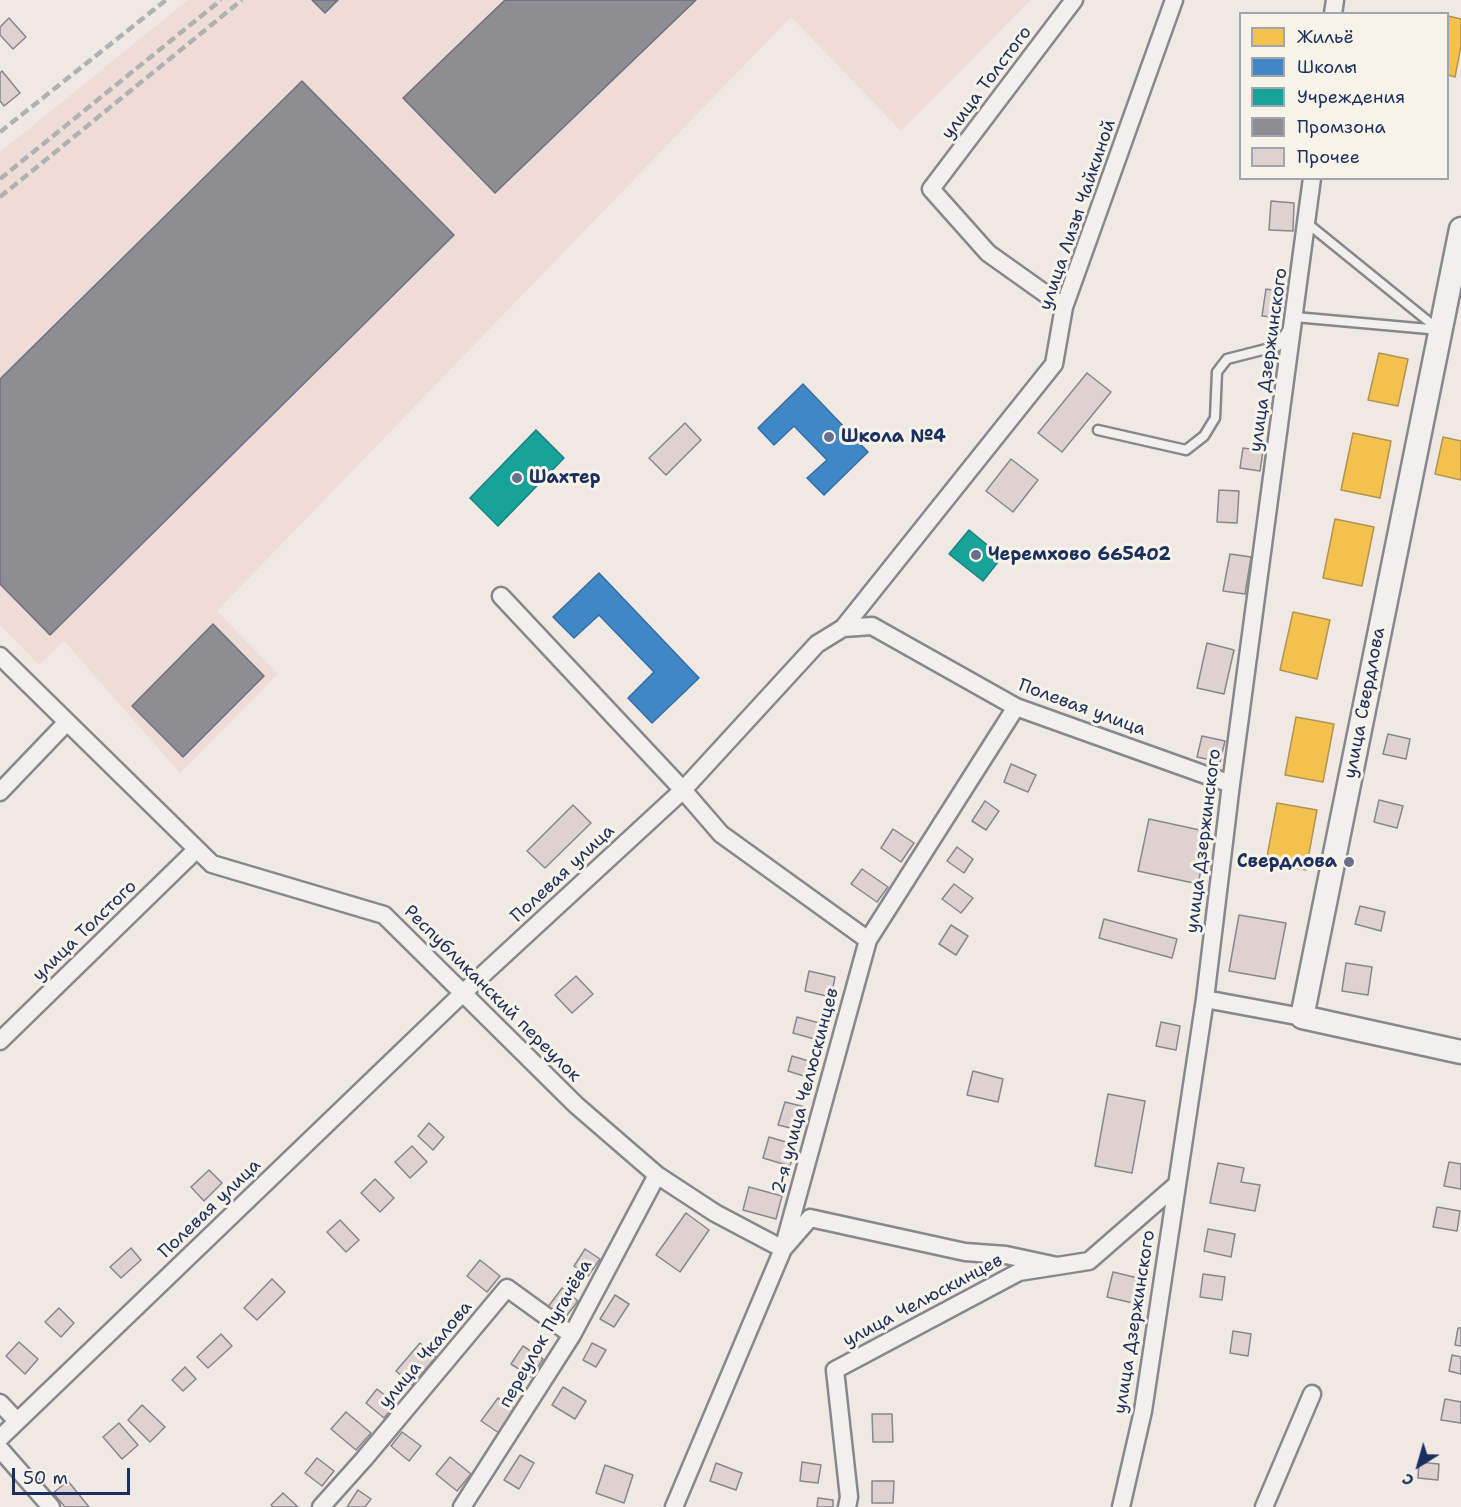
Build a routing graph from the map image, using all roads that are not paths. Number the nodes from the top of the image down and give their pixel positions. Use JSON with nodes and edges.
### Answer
{"nodes":[{"id":1,"x":1074,"y":0,"type":"edge"},
{"id":2,"x":1174,"y":0,"type":"edge"},
{"id":3,"x":1312,"y":180,"type":"edge"},
{"id":4,"x":1307,"y":223,"type":"junction"},
{"id":5,"x":1461,"y":229,"type":"edge"},
{"id":6,"x":1457,"y":291,"type":"edge"},
{"id":7,"x":1064,"y":307,"type":"junction"},
{"id":8,"x":1295,"y":317,"type":"junction"},
{"id":9,"x":1440,"y":330,"type":"junction"},
{"id":10,"x":1098,"y":430,"type":"dead end"},
{"id":11,"x":501,"y":596,"type":"dead end"},
{"id":12,"x":843,"y":628,"type":"junction"},
{"id":13,"x":0,"y":656,"type":"edge"},
{"id":14,"x":1016,"y":707,"type":"junction"},
{"id":15,"x":67,"y":722,"type":"junction"},
{"id":16,"x":1231,"y":784,"type":"junction"},
{"id":17,"x":683,"y":790,"type":"junction"},
{"id":18,"x":0,"y":792,"type":"edge"},
{"id":19,"x":197,"y":849,"type":"junction"},
{"id":20,"x":868,"y":940,"type":"junction"},
{"id":21,"x":464,"y":992,"type":"junction"},
{"id":22,"x":1205,"y":999,"type":"junction"},
{"id":23,"x":1302,"y":1017,"type":"junction"},
{"id":24,"x":0,"y":1041,"type":"edge"},
{"id":25,"x":1461,"y":1052,"type":"edge"},
{"id":26,"x":657,"y":1175,"type":"junction"},
{"id":27,"x":1175,"y":1186,"type":"junction"},
{"id":28,"x":783,"y":1249,"type":"junction"},
{"id":29,"x":1057,"y":1266,"type":"junction"},
{"id":30,"x":572,"y":1335,"type":"junction"},
{"id":31,"x":1312,"y":1394,"type":"dead end"},
{"id":32,"x":0,"y":1403,"type":"edge"},
{"id":33,"x":17,"y":1421,"type":"junction"},
{"id":34,"x":0,"y":1438,"type":"edge"},
{"id":35,"x":0,"y":1449,"type":"edge"},
{"id":36,"x":51,"y":1507,"type":"edge"},
{"id":37,"x":321,"y":1507,"type":"edge"},
{"id":38,"x":462,"y":1507,"type":"edge"},
{"id":39,"x":674,"y":1507,"type":"edge"},
{"id":40,"x":848,"y":1507,"type":"edge"},
{"id":41,"x":1121,"y":1507,"type":"edge"},
{"id":42,"x":1264,"y":1507,"type":"edge"}],
"edges":[{"from":1,"to":7,"type":"street","name":"улица Толстого"},
{"from":2,"to":7,"type":"street","name":"улица Лизы Чайкиной"},
{"from":3,"to":4,"type":"street","name":"улица Дзержинского"},
{"from":4,"to":8,"type":"street","name":"улица Дзержинского"},
{"from":4,"to":9,"type":"lane"},
{"from":5,"to":6,"type":"street","name":"улица Свердлова"},
{"from":6,"to":9,"type":"street","name":"улица Свердлова"},
{"from":7,"to":12,"type":"street","name":"улица Лизы Чайкиной"},
{"from":8,"to":9,"type":"lane"},
{"from":8,"to":10,"type":"lane"},
{"from":8,"to":16,"type":"street","name":"улица Дзержинского"},
{"from":9,"to":23,"type":"street","name":"улица Свердлова"},
{"from":11,"to":17,"type":"street"},
{"from":12,"to":14,"type":"street","name":"Полевая улица"},
{"from":12,"to":17,"type":"street","name":"Полевая улица"},
{"from":13,"to":15,"type":"street","name":"Республиканский переулок"},
{"from":14,"to":16,"type":"street","name":"Полевая улица"},
{"from":14,"to":20,"type":"street","name":"2-я улица Челюскинцев"},
{"from":15,"to":18,"type":"street"},
{"from":15,"to":19,"type":"street","name":"Республиканский переулок"},
{"from":16,"to":22,"type":"street","name":"улица Дзержинского"},
{"from":17,"to":20,"type":"street"},
{"from":17,"to":21,"type":"street","name":"Полевая улица"},
{"from":19,"to":21,"type":"street","name":"Республиканский переулок"},
{"from":19,"to":24,"type":"street","name":"улица Толстого"},
{"from":20,"to":28,"type":"street","name":"2-я улица Челюскинцев"},
{"from":21,"to":26,"type":"street","name":"Республиканский переулок"},
{"from":21,"to":33,"type":"street","name":"Полевая улица"},
{"from":22,"to":23,"type":"street"},
{"from":22,"to":27,"type":"street","name":"улица Дзержинского"},
{"from":23,"to":25,"type":"street"},
{"from":26,"to":28,"type":"street","name":"Республиканский переулок"},
{"from":26,"to":30,"type":"street","name":"переулок Пугачёва"},
{"from":27,"to":29,"type":"street","name":"улица Челюскинцев"},
{"from":27,"to":41,"type":"street","name":"улица Дзержинского"},
{"from":28,"to":29,"type":"street"},
{"from":28,"to":39,"type":"street","name":"2-я улица Челюскинцев"},
{"from":29,"to":40,"type":"street","name":"улица Челюскинцев"},
{"from":30,"to":37,"type":"street","name":"улица Чкалова"},
{"from":30,"to":38,"type":"street","name":"переулок Пугачёва"},
{"from":31,"to":42,"type":"street"},
{"from":32,"to":33,"type":"street"},
{"from":33,"to":34,"type":"street","name":"Полевая улица"},
{"from":35,"to":36,"type":"street"}]}
